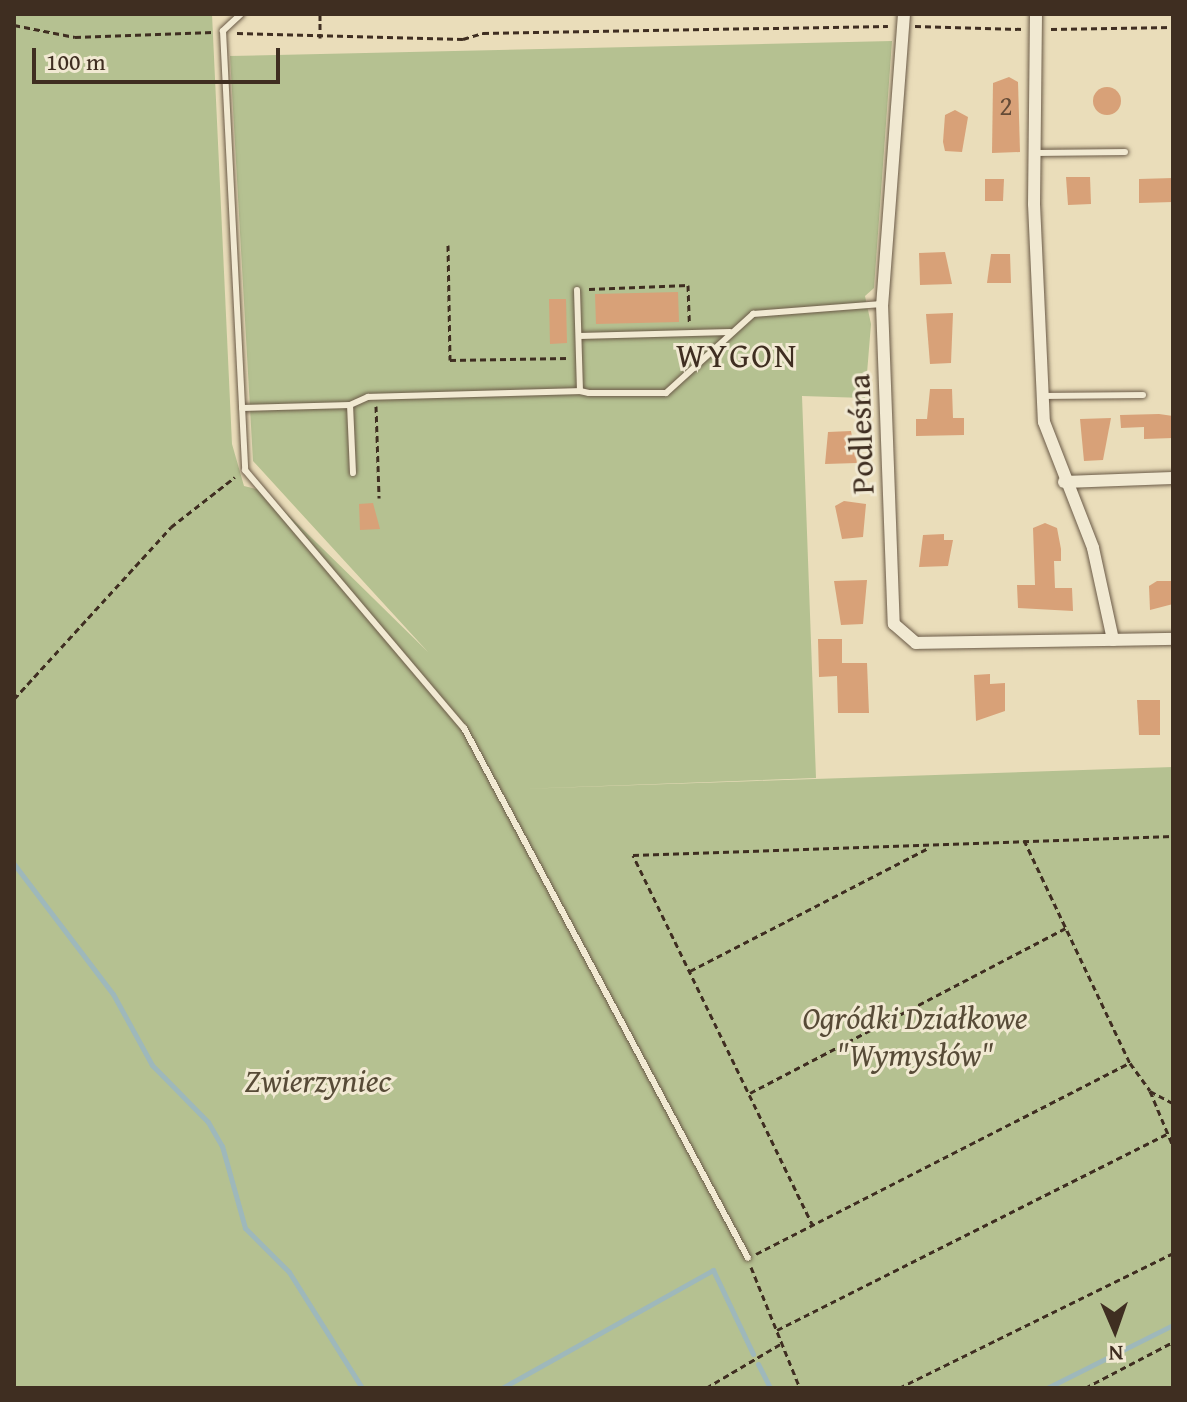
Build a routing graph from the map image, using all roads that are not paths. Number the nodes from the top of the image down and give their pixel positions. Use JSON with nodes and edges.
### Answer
{"nodes":[{"id":1,"x":241,"y":14,"type":"edge"},
{"id":2,"x":1036,"y":14,"type":"edge"},
{"id":3,"x":907,"y":20,"type":"edge"},
{"id":4,"x":1125,"y":152,"type":"dead end"},
{"id":5,"x":1038,"y":153,"type":"junction"},
{"id":6,"x":577,"y":290,"type":"road end"},
{"id":7,"x":882,"y":304,"type":"junction"},
{"id":8,"x":730,"y":332,"type":"junction"},
{"id":9,"x":579,"y":336,"type":"junction"},
{"id":10,"x":580,"y":391,"type":"junction"},
{"id":11,"x":1143,"y":395,"type":"dead end"},
{"id":12,"x":1040,"y":396,"type":"junction"},
{"id":13,"x":350,"y":405,"type":"junction"},
{"id":14,"x":242,"y":408,"type":"junction"},
{"id":15,"x":353,"y":473,"type":"dead end"},
{"id":16,"x":1173,"y":478,"type":"edge"},
{"id":17,"x":1064,"y":482,"type":"junction"},
{"id":18,"x":1173,"y":639,"type":"edge"},
{"id":19,"x":1113,"y":640,"type":"junction"},
{"id":20,"x":748,"y":1258,"type":"road end"}],
"edges":[{"from":1,"to":14,"type":"lane"},
{"from":2,"to":5,"type":"street"},
{"from":3,"to":7,"type":"street","name":"Podleśna"},
{"from":4,"to":5,"type":"lane"},
{"from":5,"to":12,"type":"street"},
{"from":6,"to":9,"type":"lane"},
{"from":7,"to":8,"type":"lane"},
{"from":7,"to":19,"type":"street","name":"Podleśna"},
{"from":8,"to":9,"type":"lane"},
{"from":8,"to":10,"type":"lane"},
{"from":9,"to":10,"type":"lane"},
{"from":10,"to":13,"type":"lane"},
{"from":11,"to":12,"type":"lane"},
{"from":12,"to":17,"type":"street"},
{"from":13,"to":14,"type":"lane"},
{"from":13,"to":15,"type":"lane"},
{"from":14,"to":20,"type":"lane"},
{"from":16,"to":17,"type":"street"},
{"from":17,"to":19,"type":"street"},
{"from":18,"to":19,"type":"street"}]}
